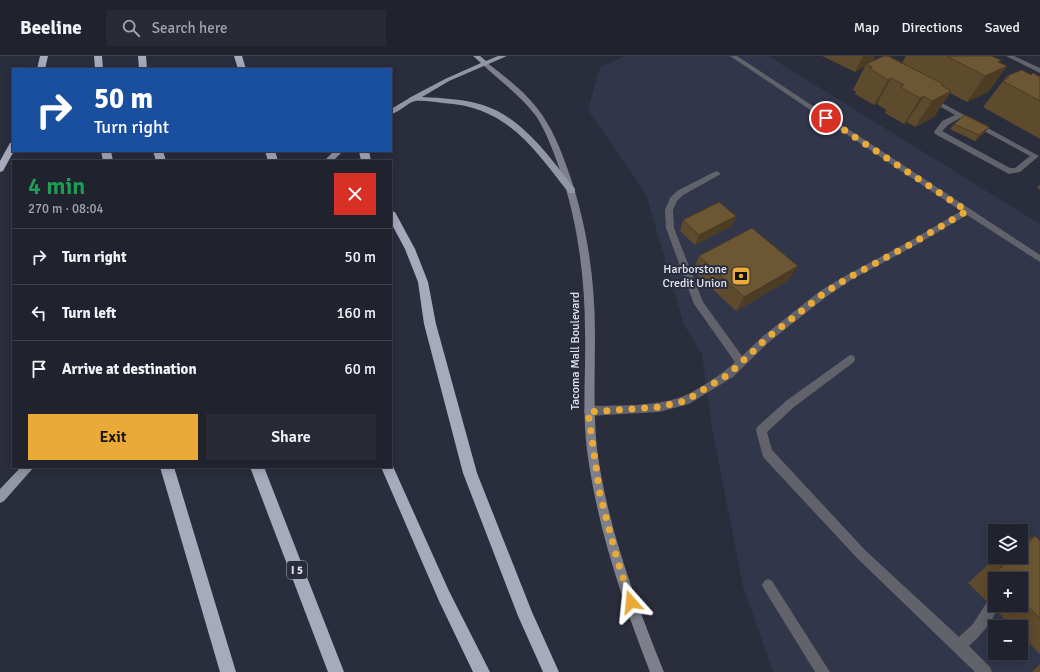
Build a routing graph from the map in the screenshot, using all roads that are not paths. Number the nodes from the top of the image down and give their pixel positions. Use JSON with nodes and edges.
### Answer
{"nodes":[{"id":1,"x":44,"y":56,"type":"edge"},
{"id":2,"x":98,"y":56,"type":"edge"},
{"id":3,"x":142,"y":56,"type":"edge"},
{"id":4,"x":238,"y":56,"type":"edge"},
{"id":5,"x":504,"y":56,"type":"edge"},
{"id":6,"x":733,"y":56,"type":"edge"},
{"id":7,"x":1009,"y":56,"type":"edge"},
{"id":8,"x":480,"y":59,"type":"edge"},
{"id":9,"x":40,"y":68,"type":"edge"},
{"id":10,"x":99,"y":68,"type":"edge"},
{"id":11,"x":143,"y":68,"type":"edge"},
{"id":12,"x":242,"y":68,"type":"edge"},
{"id":13,"x":1040,"y":71,"type":"edge"},
{"id":14,"x":923,"y":94,"type":"edge"},
{"id":15,"x":411,"y":99,"type":"junction"},
{"id":16,"x":392,"y":111,"type":"edge"},
{"id":17,"x":960,"y":114,"type":"junction"},
{"id":18,"x":12,"y":147,"type":"edge"},
{"id":19,"x":338,"y":152,"type":"edge"},
{"id":20,"x":329,"y":160,"type":"edge"},
{"id":21,"x":0,"y":169,"type":"edge"},
{"id":22,"x":717,"y":174,"type":"dead end"},
{"id":23,"x":572,"y":191,"type":"junction"},
{"id":24,"x":967,"y":211,"type":"junction"},
{"id":25,"x":392,"y":216,"type":"edge"},
{"id":26,"x":1040,"y":260,"type":"edge"},
{"id":27,"x":850,"y":359,"type":"dead end"},
{"id":28,"x":741,"y":362,"type":"junction"},
{"id":29,"x":588,"y":412,"type":"junction"},
{"id":30,"x":27,"y":468,"type":"edge"},
{"id":31,"x":167,"y":468,"type":"edge"},
{"id":32,"x":258,"y":468,"type":"edge"},
{"id":33,"x":388,"y":468,"type":"edge"},
{"id":34,"x":0,"y":497,"type":"edge"},
{"id":35,"x":768,"y":585,"type":"dead end"},
{"id":36,"x":989,"y":612,"type":"edge"},
{"id":37,"x":959,"y":646,"type":"junction"},
{"id":38,"x":228,"y":672,"type":"edge"},
{"id":39,"x":336,"y":672,"type":"edge"},
{"id":40,"x":482,"y":672,"type":"edge"},
{"id":41,"x":551,"y":672,"type":"edge"},
{"id":42,"x":657,"y":672,"type":"edge"},
{"id":43,"x":824,"y":672,"type":"edge"},
{"id":44,"x":985,"y":672,"type":"edge"}],
"edges":[{"from":1,"to":9,"type":"highway"},
{"from":2,"to":10,"type":"highway"},
{"from":3,"to":11,"type":"highway"},
{"from":4,"to":12,"type":"highway"},
{"from":5,"to":8,"type":"main road"},
{"from":6,"to":24,"type":"lane"},
{"from":7,"to":13,"type":"lane"},
{"from":8,"to":15,"type":"main road"},
{"from":8,"to":23,"type":"main road","name":"Tacoma Mall Boulevard"},
{"from":14,"to":17,"type":"lane"},
{"from":15,"to":16,"type":"main road"},
{"from":15,"to":23,"type":"main road"},
{"from":17,"to":17,"type":"lane"},
{"from":18,"to":21,"type":"highway"},
{"from":19,"to":20,"type":"main road"},
{"from":22,"to":28,"type":"lane"},
{"from":23,"to":29,"type":"main road","name":"Tacoma Mall Boulevard"},
{"from":24,"to":26,"type":"lane"},
{"from":24,"to":28,"type":"lane"},
{"from":25,"to":41,"type":"highway"},
{"from":27,"to":37,"type":"lane"},
{"from":28,"to":29,"type":"lane"},
{"from":29,"to":42,"type":"main road","name":"Tacoma Mall Boulevard"},
{"from":30,"to":34,"type":"main road"},
{"from":31,"to":38,"type":"highway"},
{"from":32,"to":39,"type":"highway","number":"I 5"},
{"from":33,"to":40,"type":"highway"},
{"from":35,"to":43,"type":"lane"},
{"from":36,"to":37,"type":"lane"},
{"from":37,"to":44,"type":"lane"}]}
